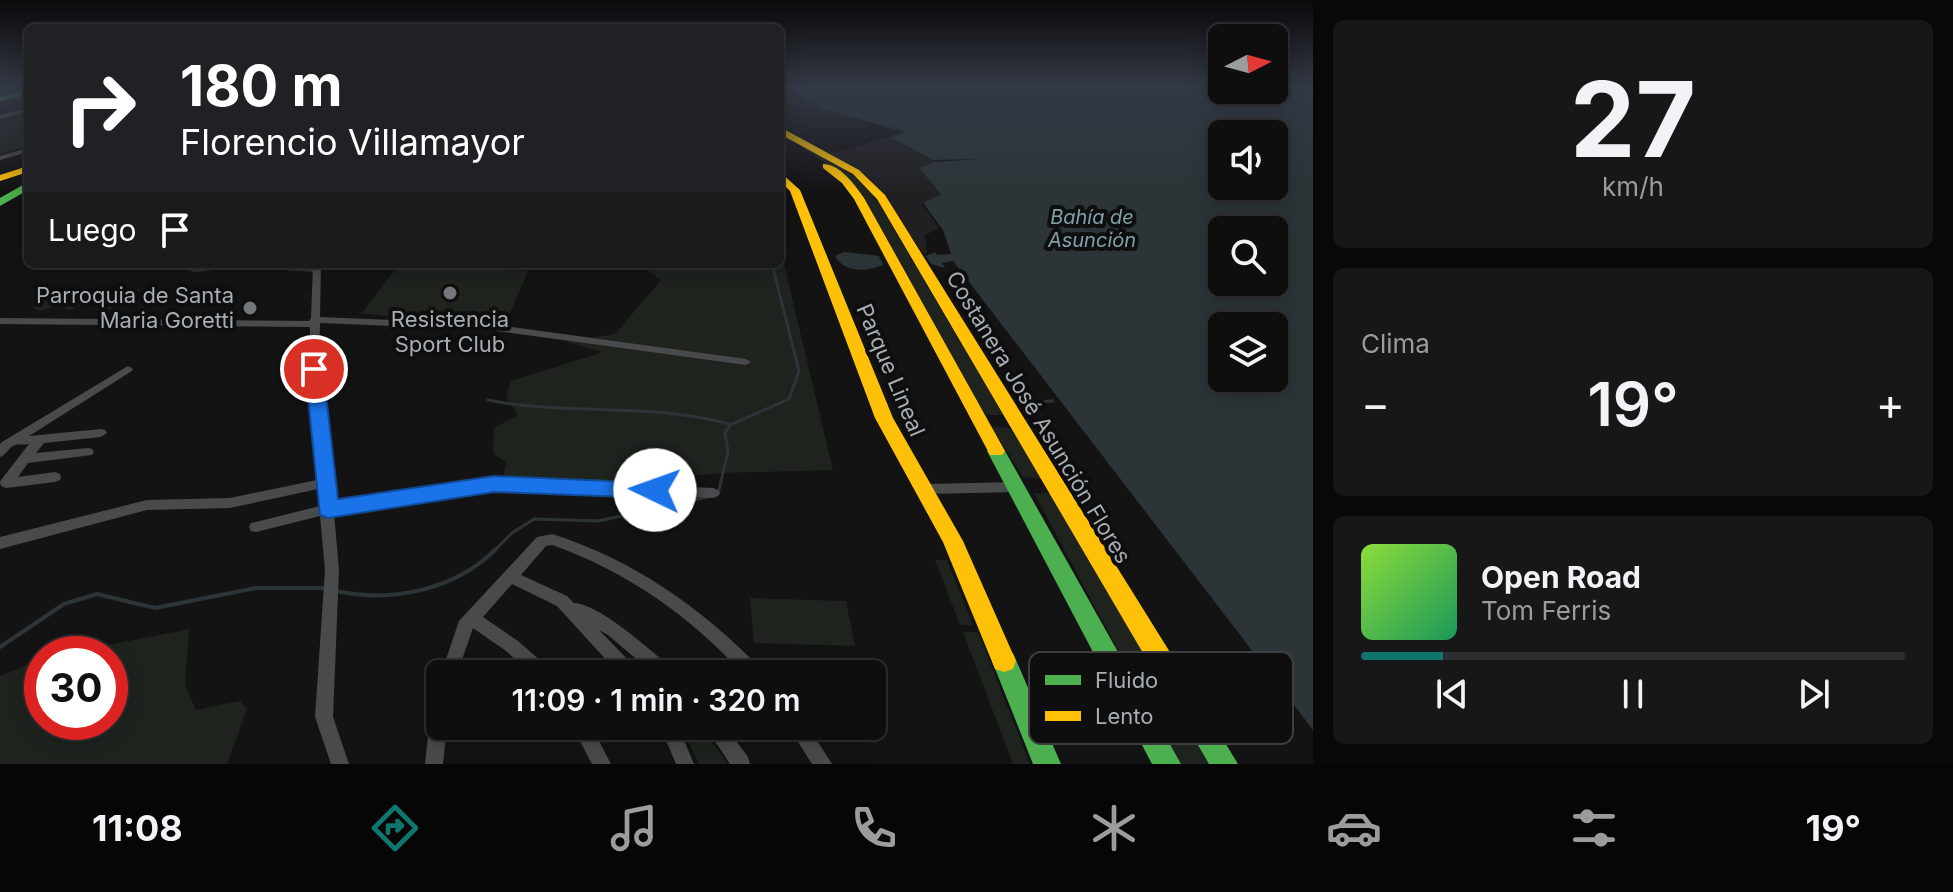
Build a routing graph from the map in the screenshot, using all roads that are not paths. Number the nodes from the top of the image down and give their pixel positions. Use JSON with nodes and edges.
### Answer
{"nodes":[{"id":1,"x":784,"y":132,"type":"edge"},
{"id":2,"x":784,"y":143,"type":"edge"},
{"id":3,"x":24,"y":151,"type":"edge"},
{"id":4,"x":0,"y":158,"type":"edge"},
{"id":5,"x":24,"y":170,"type":"edge"},
{"id":6,"x":0,"y":178,"type":"edge"},
{"id":7,"x":784,"y":179,"type":"edge"},
{"id":8,"x":24,"y":188,"type":"edge"},
{"id":9,"x":0,"y":203,"type":"edge"},
{"id":10,"x":317,"y":268,"type":"edge"},
{"id":11,"x":0,"y":321,"type":"edge"},
{"id":12,"x":313,"y":322,"type":"junction"},
{"id":13,"x":746,"y":362,"type":"dead end"},
{"id":14,"x":128,"y":369,"type":"dead end"},
{"id":15,"x":981,"y":421,"type":"junction"},
{"id":16,"x":1016,"y":422,"type":"junction"},
{"id":17,"x":101,"y":433,"type":"dead end"},
{"id":18,"x":40,"y":439,"type":"junction"},
{"id":19,"x":5,"y":446,"type":"edge"},
{"id":20,"x":88,"y":452,"type":"dead end"},
{"id":21,"x":24,"y":459,"type":"junction"},
{"id":22,"x":55,"y":477,"type":"dead end"},
{"id":23,"x":326,"y":483,"type":"junction"},
{"id":24,"x":1017,"y":487,"type":"junction"},
{"id":25,"x":1056,"y":487,"type":"junction"},
{"id":26,"x":927,"y":489,"type":"junction"},
{"id":27,"x":713,"y":493,"type":"dead end"},
{"id":28,"x":328,"y":509,"type":"junction"},
{"id":29,"x":256,"y":527,"type":"dead end"},
{"id":30,"x":0,"y":543,"type":"edge"},
{"id":31,"x":511,"y":577,"type":"junction"},
{"id":32,"x":562,"y":601,"type":"junction"},
{"id":33,"x":472,"y":619,"type":"junction"},
{"id":34,"x":1106,"y":652,"type":"edge"},
{"id":35,"x":1156,"y":652,"type":"edge"},
{"id":36,"x":453,"y":660,"type":"edge"},
{"id":37,"x":528,"y":660,"type":"edge"},
{"id":38,"x":617,"y":660,"type":"edge"},
{"id":39,"x":649,"y":660,"type":"edge"},
{"id":40,"x":739,"y":660,"type":"edge"},
{"id":41,"x":1029,"y":721,"type":"edge"},
{"id":42,"x":437,"y":740,"type":"edge"},
{"id":43,"x":589,"y":740,"type":"edge"},
{"id":44,"x":675,"y":740,"type":"edge"},
{"id":45,"x":724,"y":740,"type":"edge"},
{"id":46,"x":807,"y":740,"type":"edge"},
{"id":47,"x":1039,"y":744,"type":"edge"},
{"id":48,"x":1156,"y":744,"type":"edge"},
{"id":49,"x":1212,"y":744,"type":"edge"},
{"id":50,"x":340,"y":764,"type":"edge"},
{"id":51,"x":434,"y":764,"type":"edge"},
{"id":52,"x":602,"y":764,"type":"edge"},
{"id":53,"x":685,"y":764,"type":"edge"},
{"id":54,"x":741,"y":764,"type":"edge"},
{"id":55,"x":823,"y":764,"type":"edge"},
{"id":56,"x":1047,"y":764,"type":"edge"},
{"id":57,"x":1167,"y":764,"type":"edge"},
{"id":58,"x":1224,"y":764,"type":"edge"}],
"edges":[{"from":1,"to":16,"type":"main road","name":"Costanera José Asunción Flores"},
{"from":2,"to":15,"type":"main road"},
{"from":3,"to":4,"type":"street"},
{"from":5,"to":6,"type":"main road"},
{"from":7,"to":26,"type":"main road","name":"Parque Lineal"},
{"from":8,"to":9,"type":"main road"},
{"from":10,"to":12,"type":"street"},
{"from":11,"to":12,"type":"street"},
{"from":12,"to":13,"type":"street"},
{"from":12,"to":23,"type":"street"},
{"from":14,"to":19,"type":"street"},
{"from":15,"to":16,"type":"main road"},
{"from":15,"to":24,"type":"main road"},
{"from":16,"to":25,"type":"main road","name":"Costanera José Asunción Flores"},
{"from":17,"to":18,"type":"street"},
{"from":18,"to":19,"type":"street"},
{"from":18,"to":21,"type":"street"},
{"from":20,"to":21,"type":"street"},
{"from":21,"to":22,"type":"street"},
{"from":23,"to":28,"type":"street"},
{"from":23,"to":30,"type":"street"},
{"from":24,"to":25,"type":"main road"},
{"from":24,"to":26,"type":"street"},
{"from":24,"to":34,"type":"main road"},
{"from":25,"to":35,"type":"main road","name":"Costanera José Asunción Flores"},
{"from":26,"to":41,"type":"main road","name":"Parque Lineal"},
{"from":27,"to":28,"type":"street"},
{"from":28,"to":29,"type":"street"},
{"from":28,"to":50,"type":"street"},
{"from":31,"to":32,"type":"street"},
{"from":31,"to":33,"type":"street"},
{"from":31,"to":40,"type":"street"},
{"from":32,"to":38,"type":"street"},
{"from":32,"to":39,"type":"street"},
{"from":33,"to":36,"type":"street"},
{"from":33,"to":37,"type":"street"},
{"from":42,"to":51,"type":"street"},
{"from":43,"to":52,"type":"street"},
{"from":44,"to":53,"type":"street"},
{"from":45,"to":54,"type":"street"},
{"from":46,"to":55,"type":"street"},
{"from":47,"to":56,"type":"main road","name":"Parque Lineal"},
{"from":48,"to":57,"type":"main road"},
{"from":49,"to":58,"type":"main road","name":"Costanera José Asunción Flores"}]}
